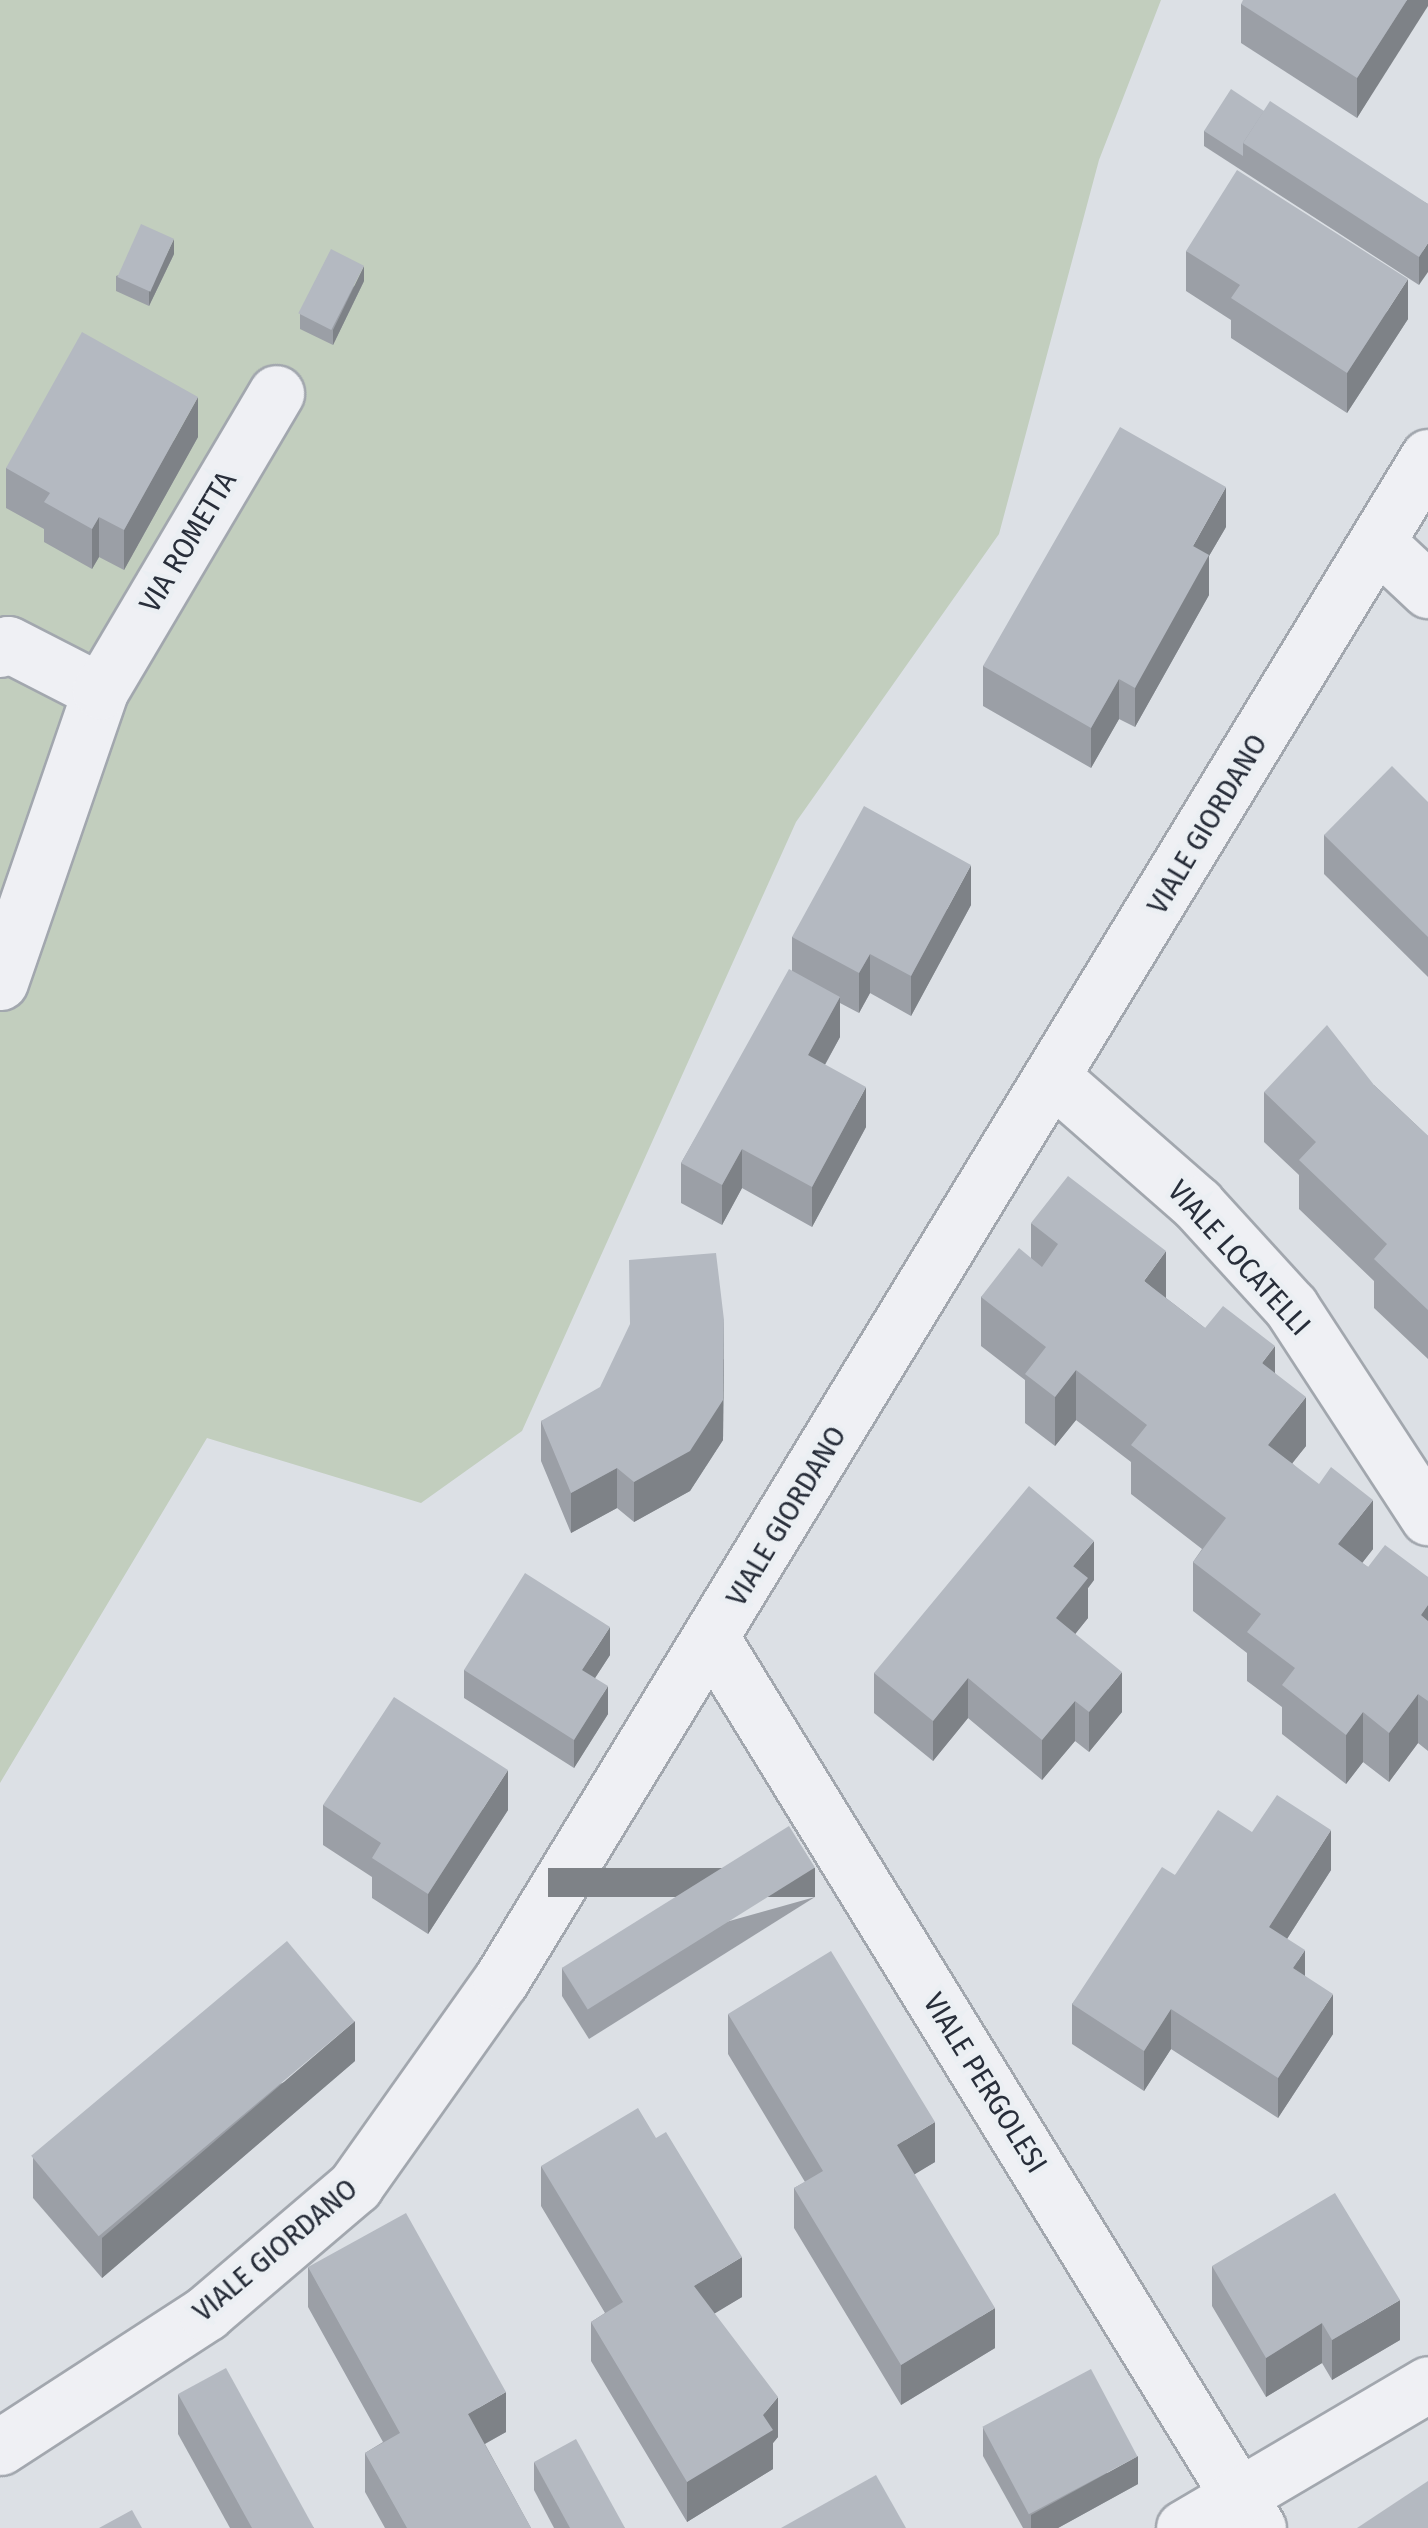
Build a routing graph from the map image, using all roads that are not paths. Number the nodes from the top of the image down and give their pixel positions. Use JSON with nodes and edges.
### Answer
{"nodes":[{"id":1,"x":276,"y":393,"type":"dead end"},
{"id":2,"x":1428,"y":457,"type":"edge"},
{"id":3,"x":1378,"y":543,"type":"junction"},
{"id":4,"x":1428,"y":590,"type":"edge"},
{"id":5,"x":0,"y":649,"type":"edge"},
{"id":6,"x":100,"y":690,"type":"junction"},
{"id":7,"x":0,"y":982,"type":"edge"},
{"id":8,"x":1052,"y":1076,"type":"junction"},
{"id":9,"x":1428,"y":1517,"type":"edge"},
{"id":10,"x":712,"y":1639,"type":"junction"},
{"id":11,"x":1428,"y":2384,"type":"edge"},
{"id":12,"x":0,"y":2446,"type":"edge"},
{"id":13,"x":1248,"y":2512,"type":"edge"},
{"id":14,"x":1184,"y":2528,"type":"edge"}],
"edges":[{"from":1,"to":6,"type":"street","name":"VIA ROMETTA"},
{"from":2,"to":3,"type":"street","name":"VIALE GIORDANO"},
{"from":3,"to":4,"type":"street"},
{"from":3,"to":8,"type":"street","name":"VIALE GIORDANO"},
{"from":5,"to":6,"type":"street"},
{"from":6,"to":7,"type":"street","name":"VIA ROMETTA"},
{"from":8,"to":9,"type":"street","name":"VIALE LOCATELLI"},
{"from":8,"to":10,"type":"street","name":"VIALE GIORDANO"},
{"from":10,"to":12,"type":"street","name":"VIALE GIORDANO"},
{"from":10,"to":13,"type":"street","name":"VIALE PERGOLESI"},
{"from":11,"to":13,"type":"street"},
{"from":13,"to":14,"type":"street"}]}
